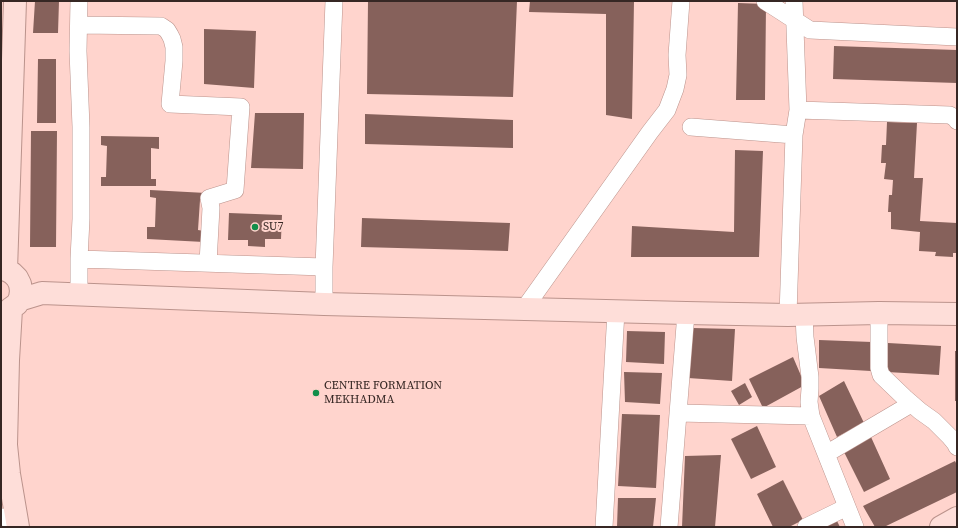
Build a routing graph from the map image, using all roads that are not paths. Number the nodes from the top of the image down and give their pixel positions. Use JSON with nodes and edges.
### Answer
{"nodes":[{"id":1,"x":15,"y":1,"type":"edge"},
{"id":2,"x":79,"y":1,"type":"edge"},
{"id":3,"x":334,"y":1,"type":"edge"},
{"id":4,"x":681,"y":1,"type":"edge"},
{"id":5,"x":764,"y":1,"type":"edge"},
{"id":6,"x":794,"y":1,"type":"edge"},
{"id":7,"x":794,"y":21,"type":"junction"},
{"id":8,"x":79,"y":25,"type":"junction"},
{"id":9,"x":957,"y":37,"type":"edge"},
{"id":10,"x":798,"y":110,"type":"junction"},
{"id":11,"x":957,"y":121,"type":"edge"},
{"id":12,"x":691,"y":127,"type":"dead end"},
{"id":13,"x":794,"y":135,"type":"junction"},
{"id":14,"x":79,"y":259,"type":"junction"},
{"id":15,"x":208,"y":263,"type":"junction"},
{"id":16,"x":324,"y":267,"type":"junction"},
{"id":17,"x":6,"y":271,"type":"edge"},
{"id":18,"x":42,"y":293,"type":"junction"},
{"id":19,"x":79,"y":294,"type":"junction"},
{"id":20,"x":324,"y":304,"type":"junction"},
{"id":21,"x":10,"y":307,"type":"edge"},
{"id":22,"x":524,"y":309,"type":"junction"},
{"id":23,"x":616,"y":311,"type":"junction"},
{"id":24,"x":686,"y":313,"type":"junction"},
{"id":25,"x":879,"y":313,"type":"junction"},
{"id":26,"x":796,"y":314,"type":"junction"},
{"id":27,"x":957,"y":314,"type":"edge"},
{"id":28,"x":911,"y":404,"type":"junction"},
{"id":29,"x":678,"y":413,"type":"junction"},
{"id":30,"x":811,"y":416,"type":"junction"},
{"id":31,"x":957,"y":447,"type":"edge"},
{"id":32,"x":826,"y":454,"type":"junction"},
{"id":33,"x":847,"y":507,"type":"junction"},
{"id":34,"x":957,"y":518,"type":"edge"},
{"id":35,"x":12,"y":521,"type":"edge"},
{"id":36,"x":604,"y":527,"type":"edge"},
{"id":37,"x":669,"y":527,"type":"edge"},
{"id":38,"x":806,"y":527,"type":"edge"},
{"id":39,"x":855,"y":527,"type":"edge"},
{"id":40,"x":941,"y":527,"type":"edge"}],
"edges":[{"from":1,"to":17,"type":"main road"},
{"from":2,"to":8,"type":"street"},
{"from":3,"to":16,"type":"street"},
{"from":4,"to":22,"type":"street"},
{"from":5,"to":7,"type":"street"},
{"from":6,"to":7,"type":"street"},
{"from":7,"to":9,"type":"street"},
{"from":7,"to":10,"type":"street"},
{"from":8,"to":14,"type":"street"},
{"from":8,"to":15,"type":"street"},
{"from":10,"to":11,"type":"street"},
{"from":10,"to":13,"type":"street"},
{"from":12,"to":13,"type":"street"},
{"from":13,"to":26,"type":"street"},
{"from":14,"to":15,"type":"street"},
{"from":14,"to":19,"type":"street"},
{"from":15,"to":16,"type":"street"},
{"from":16,"to":20,"type":"street"},
{"from":17,"to":18,"type":"main road"},
{"from":17,"to":21,"type":"main road"},
{"from":18,"to":19,"type":"main road"},
{"from":18,"to":21,"type":"main road"},
{"from":19,"to":20,"type":"main road"},
{"from":20,"to":22,"type":"main road"},
{"from":21,"to":35,"type":"main road"},
{"from":22,"to":23,"type":"main road"},
{"from":23,"to":24,"type":"main road"},
{"from":23,"to":36,"type":"street"},
{"from":24,"to":26,"type":"main road"},
{"from":24,"to":29,"type":"street"},
{"from":25,"to":26,"type":"main road"},
{"from":25,"to":27,"type":"main road"},
{"from":25,"to":28,"type":"street"},
{"from":26,"to":30,"type":"street"},
{"from":28,"to":31,"type":"street"},
{"from":28,"to":32,"type":"street"},
{"from":29,"to":30,"type":"street"},
{"from":29,"to":37,"type":"street"},
{"from":30,"to":32,"type":"street"},
{"from":32,"to":33,"type":"street"},
{"from":33,"to":38,"type":"street"},
{"from":33,"to":39,"type":"street"},
{"from":34,"to":40,"type":"main road"}]}
